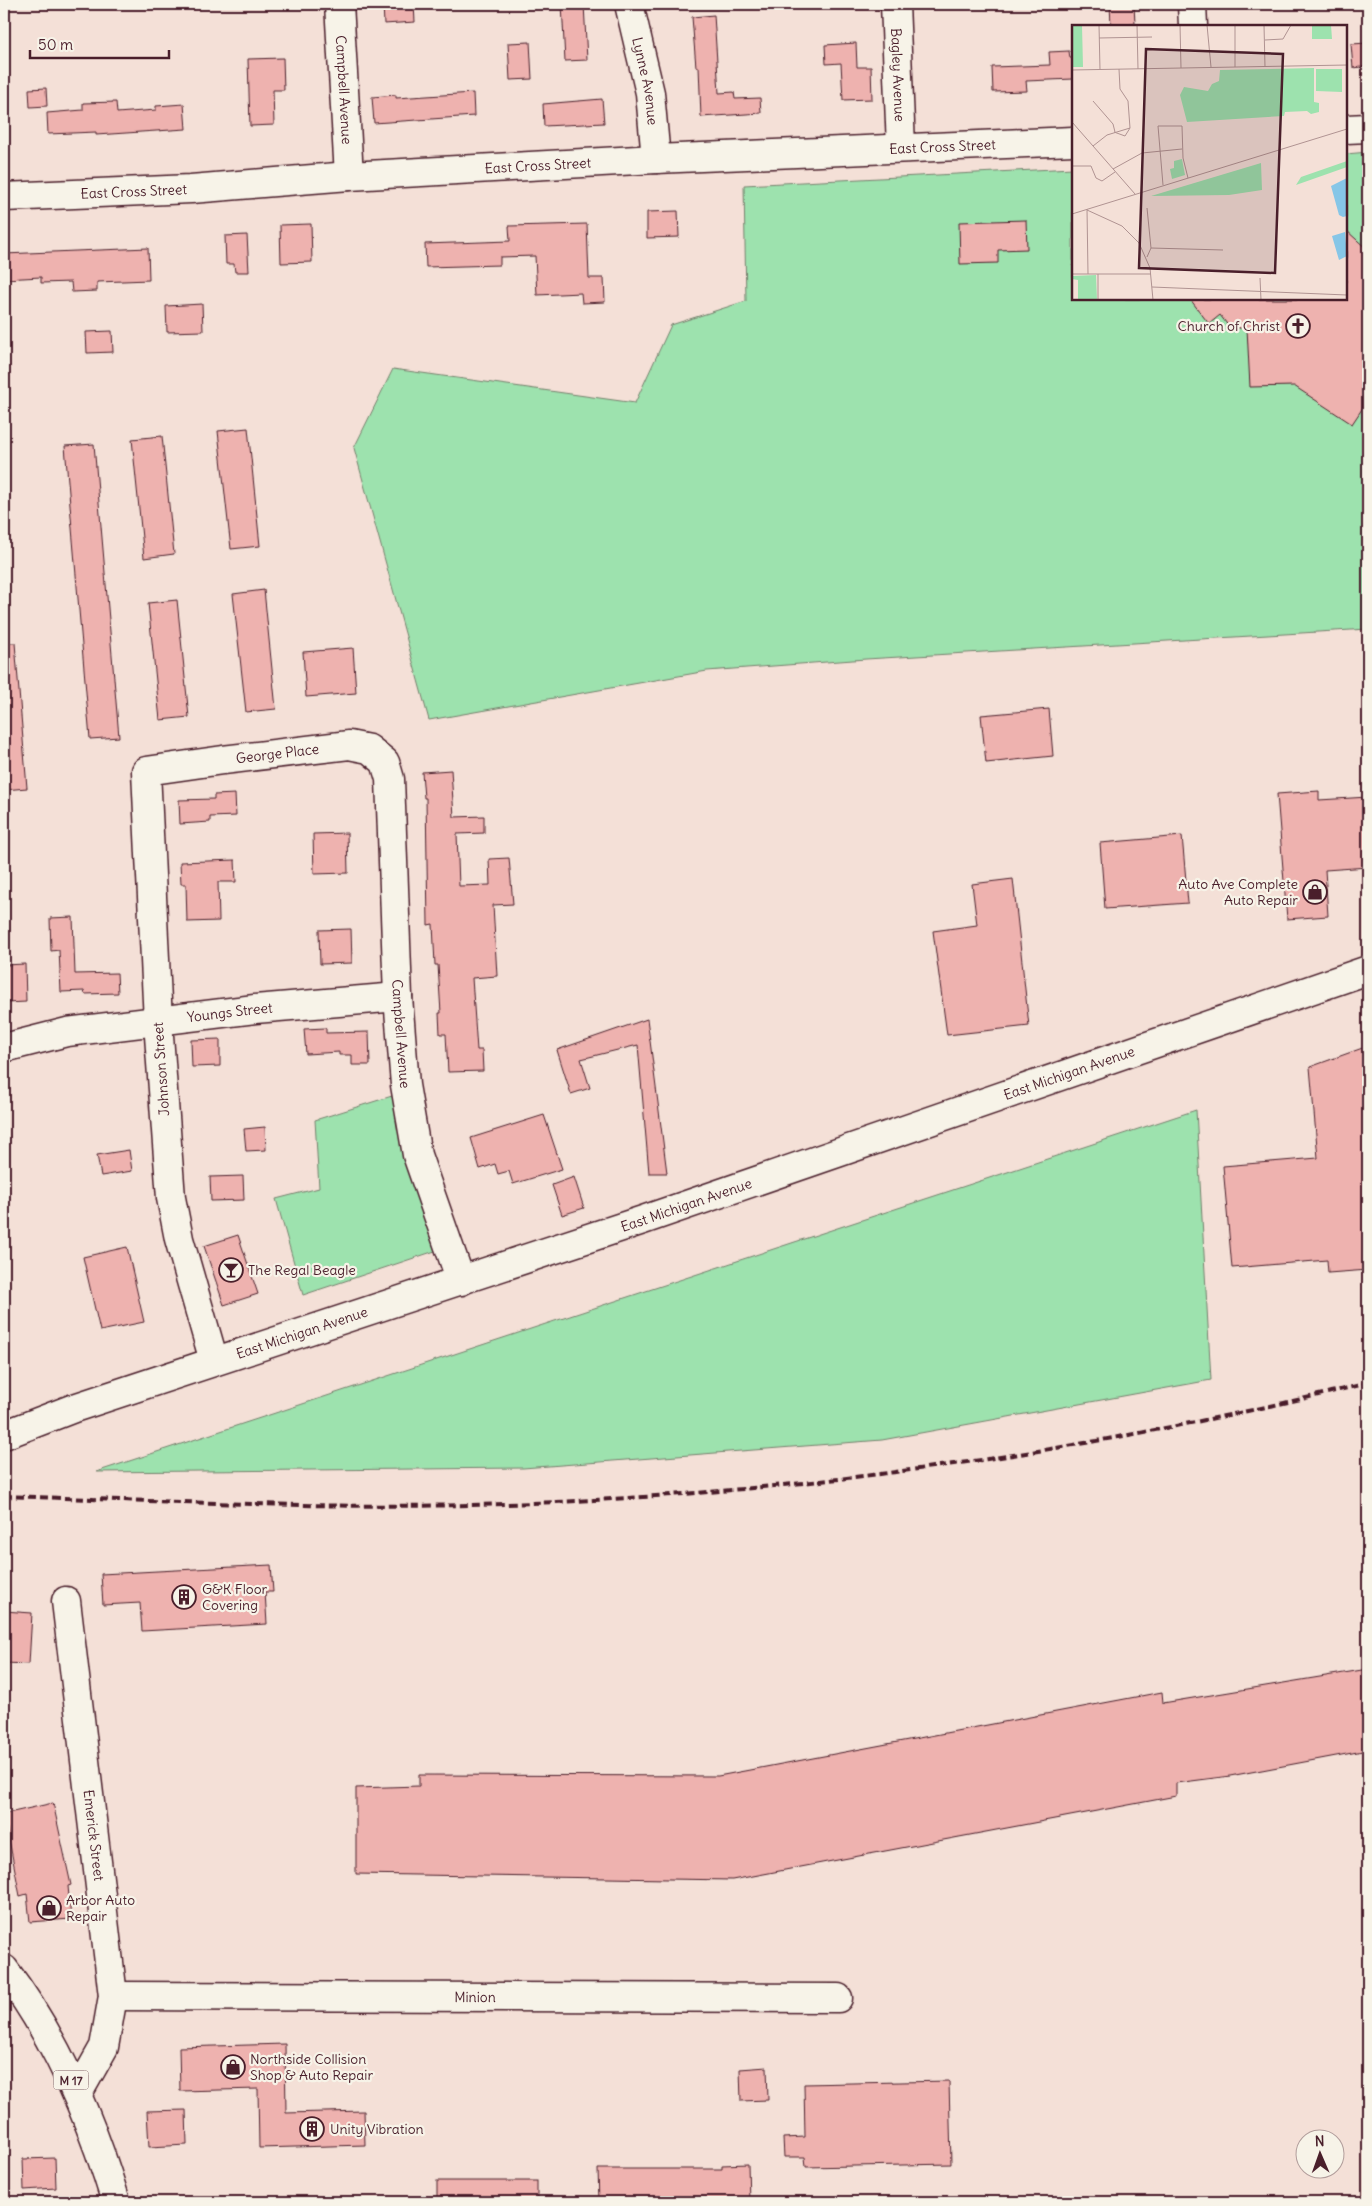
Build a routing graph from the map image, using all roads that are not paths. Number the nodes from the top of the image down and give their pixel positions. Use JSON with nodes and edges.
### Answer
{"nodes":[{"id":1,"x":339,"y":4,"type":"edge"},
{"id":2,"x":629,"y":4,"type":"edge"},
{"id":3,"x":895,"y":4,"type":"edge"},
{"id":4,"x":1192,"y":4,"type":"edge"},
{"id":5,"x":1193,"y":25,"type":"edge"},
{"id":6,"x":1368,"y":128,"type":"edge"},
{"id":7,"x":1347,"y":129,"type":"edge"},
{"id":8,"x":1072,"y":141,"type":"edge"},
{"id":9,"x":901,"y":147,"type":"junction"},
{"id":10,"x":656,"y":159,"type":"junction"},
{"id":11,"x":349,"y":176,"type":"junction"},
{"id":12,"x":4,"y":196,"type":"edge"},
{"id":13,"x":146,"y":771,"type":"joint"},
{"id":14,"x":390,"y":779,"type":"joint"},
{"id":15,"x":1368,"y":970,"type":"edge"},
{"id":16,"x":398,"y":997,"type":"junction"},
{"id":17,"x":158,"y":1022,"type":"junction"},
{"id":18,"x":4,"y":1048,"type":"edge"},
{"id":19,"x":461,"y":1281,"type":"junction"},
{"id":20,"x":214,"y":1362,"type":"junction"},
{"id":21,"x":4,"y":1435,"type":"edge"},
{"id":22,"x":66,"y":1601,"type":"dead end"},
{"id":23,"x":4,"y":1969,"type":"edge"},
{"id":24,"x":113,"y":1996,"type":"junction"},
{"id":25,"x":838,"y":1998,"type":"dead end"},
{"id":26,"x":78,"y":2093,"type":"junction"},
{"id":27,"x":116,"y":2202,"type":"edge"}],
"edges":[{"from":1,"to":11,"type":"street","name":"Campbell Avenue"},
{"from":2,"to":10,"type":"street","name":"Lynne Avenue"},
{"from":3,"to":9,"type":"street","name":"Bagley Avenue"},
{"from":4,"to":5,"type":"street"},
{"from":6,"to":7,"type":"street"},
{"from":8,"to":9,"type":"street","name":"East Cross Street"},
{"from":9,"to":10,"type":"street","name":"East Cross Street"},
{"from":10,"to":11,"type":"street","name":"East Cross Street"},
{"from":11,"to":12,"type":"street","name":"East Cross Street"},
{"from":13,"to":14,"type":"street","name":"George Place"},
{"from":13,"to":17,"type":"street","name":"Johnson Street"},
{"from":14,"to":16,"type":"street","name":"Campbell Avenue"},
{"from":15,"to":19,"type":"street","name":"East Michigan Avenue"},
{"from":16,"to":17,"type":"street","name":"Youngs Street"},
{"from":16,"to":19,"type":"street","name":"Campbell Avenue"},
{"from":17,"to":18,"type":"street","name":"Youngs Street"},
{"from":17,"to":20,"type":"street","name":"Johnson Street"},
{"from":19,"to":20,"type":"street","name":"East Michigan Avenue"},
{"from":20,"to":21,"type":"street","name":"East Michigan Avenue"},
{"from":22,"to":24,"type":"street","name":"Emerick Street"},
{"from":23,"to":26,"type":"street","number":"M 17"},
{"from":24,"to":25,"type":"street","name":"Minion"},
{"from":24,"to":26,"type":"street","name":"Emerick Street"},
{"from":26,"to":27,"type":"street","number":"M 17"}]}
